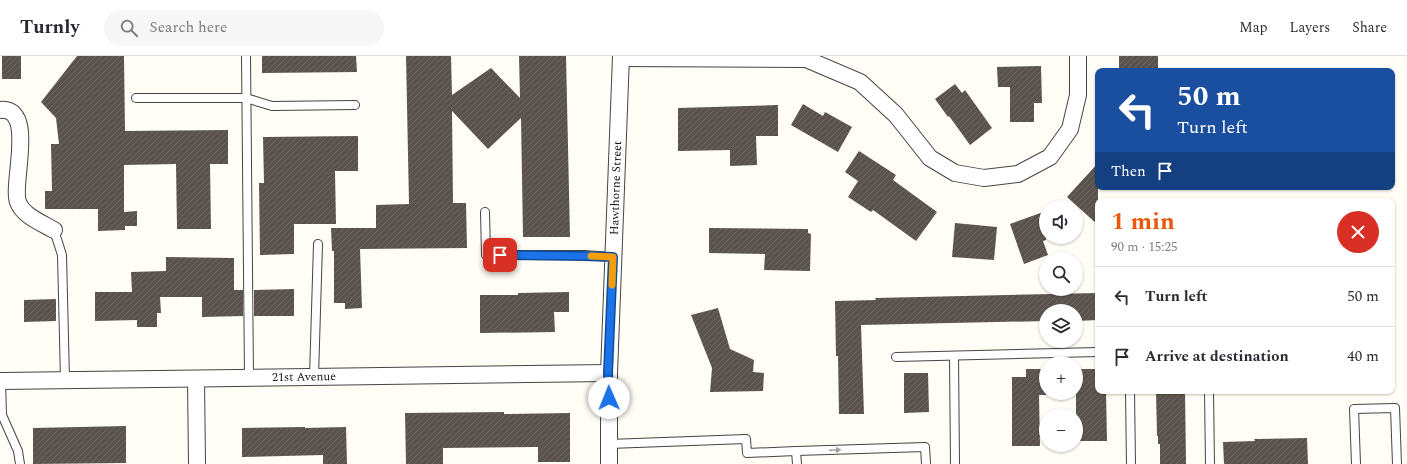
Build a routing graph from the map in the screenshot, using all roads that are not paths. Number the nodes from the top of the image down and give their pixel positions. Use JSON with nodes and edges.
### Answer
{"nodes":[{"id":1,"x":246,"y":56,"type":"edge"},
{"id":2,"x":1078,"y":56,"type":"edge"},
{"id":3,"x":621,"y":57,"type":"edge"},
{"id":4,"x":806,"y":57,"type":"edge"},
{"id":5,"x":136,"y":98,"type":"dead end"},
{"id":6,"x":246,"y":98,"type":"junction"},
{"id":7,"x":354,"y":106,"type":"dead end"},
{"id":8,"x":0,"y":110,"type":"edge"},
{"id":9,"x":485,"y":212,"type":"dead end"},
{"id":10,"x":54,"y":230,"type":"joint"},
{"id":11,"x":318,"y":244,"type":"dead end"},
{"id":12,"x":613,"y":257,"type":"junction"},
{"id":13,"x":1095,"y":352,"type":"edge"},
{"id":14,"x":954,"y":356,"type":"junction"},
{"id":15,"x":896,"y":357,"type":"dead end"},
{"id":16,"x":608,"y":373,"type":"junction"},
{"id":17,"x":314,"y":377,"type":"junction"},
{"id":18,"x":249,"y":378,"type":"junction"},
{"id":19,"x":196,"y":379,"type":"junction"},
{"id":20,"x":65,"y":380,"type":"junction"},
{"id":21,"x":1,"y":381,"type":"edge"},
{"id":22,"x":1130,"y":394,"type":"edge"},
{"id":23,"x":1209,"y":394,"type":"edge"},
{"id":24,"x":609,"y":444,"type":"junction"},
{"id":25,"x":796,"y":451,"type":"junction"},
{"id":26,"x":20,"y":464,"type":"edge"},
{"id":27,"x":197,"y":464,"type":"edge"},
{"id":28,"x":609,"y":464,"type":"edge"},
{"id":29,"x":797,"y":464,"type":"edge"},
{"id":30,"x":926,"y":464,"type":"edge"},
{"id":31,"x":955,"y":464,"type":"edge"},
{"id":32,"x":1132,"y":464,"type":"edge"},
{"id":33,"x":1210,"y":464,"type":"edge"},
{"id":34,"x":1356,"y":464,"type":"edge"},
{"id":35,"x":1397,"y":464,"type":"edge"}],
"edges":[{"from":1,"to":6,"type":"lane"},
{"from":2,"to":4,"type":"street"},
{"from":3,"to":4,"type":"street"},
{"from":3,"to":12,"type":"street","name":"Hawthorne Street"},
{"from":5,"to":6,"type":"lane"},
{"from":6,"to":7,"type":"lane"},
{"from":6,"to":18,"type":"lane"},
{"from":8,"to":10,"type":"street"},
{"from":9,"to":12,"type":"lane"},
{"from":10,"to":20,"type":"lane"},
{"from":11,"to":17,"type":"lane"},
{"from":12,"to":16,"type":"street","name":"Hawthorne Street"},
{"from":13,"to":14,"type":"lane"},
{"from":14,"to":15,"type":"lane"},
{"from":14,"to":31,"type":"lane"},
{"from":16,"to":17,"type":"street","name":"21st Avenue"},
{"from":16,"to":24,"type":"street","name":"Hawthorne Street"},
{"from":17,"to":18,"type":"street","name":"21st Avenue"},
{"from":18,"to":19,"type":"street","name":"21st Avenue"},
{"from":19,"to":20,"type":"street","name":"21st Avenue"},
{"from":19,"to":27,"type":"street"},
{"from":20,"to":21,"type":"street","name":"21st Avenue"},
{"from":21,"to":26,"type":"lane"},
{"from":22,"to":32,"type":"lane"},
{"from":23,"to":33,"type":"lane"},
{"from":24,"to":25,"type":"lane"},
{"from":24,"to":28,"type":"street","name":"Hawthorne Street"},
{"from":25,"to":29,"type":"lane"},
{"from":25,"to":30,"type":"lane","one_way":true},
{"from":34,"to":35,"type":"lane"}]}
